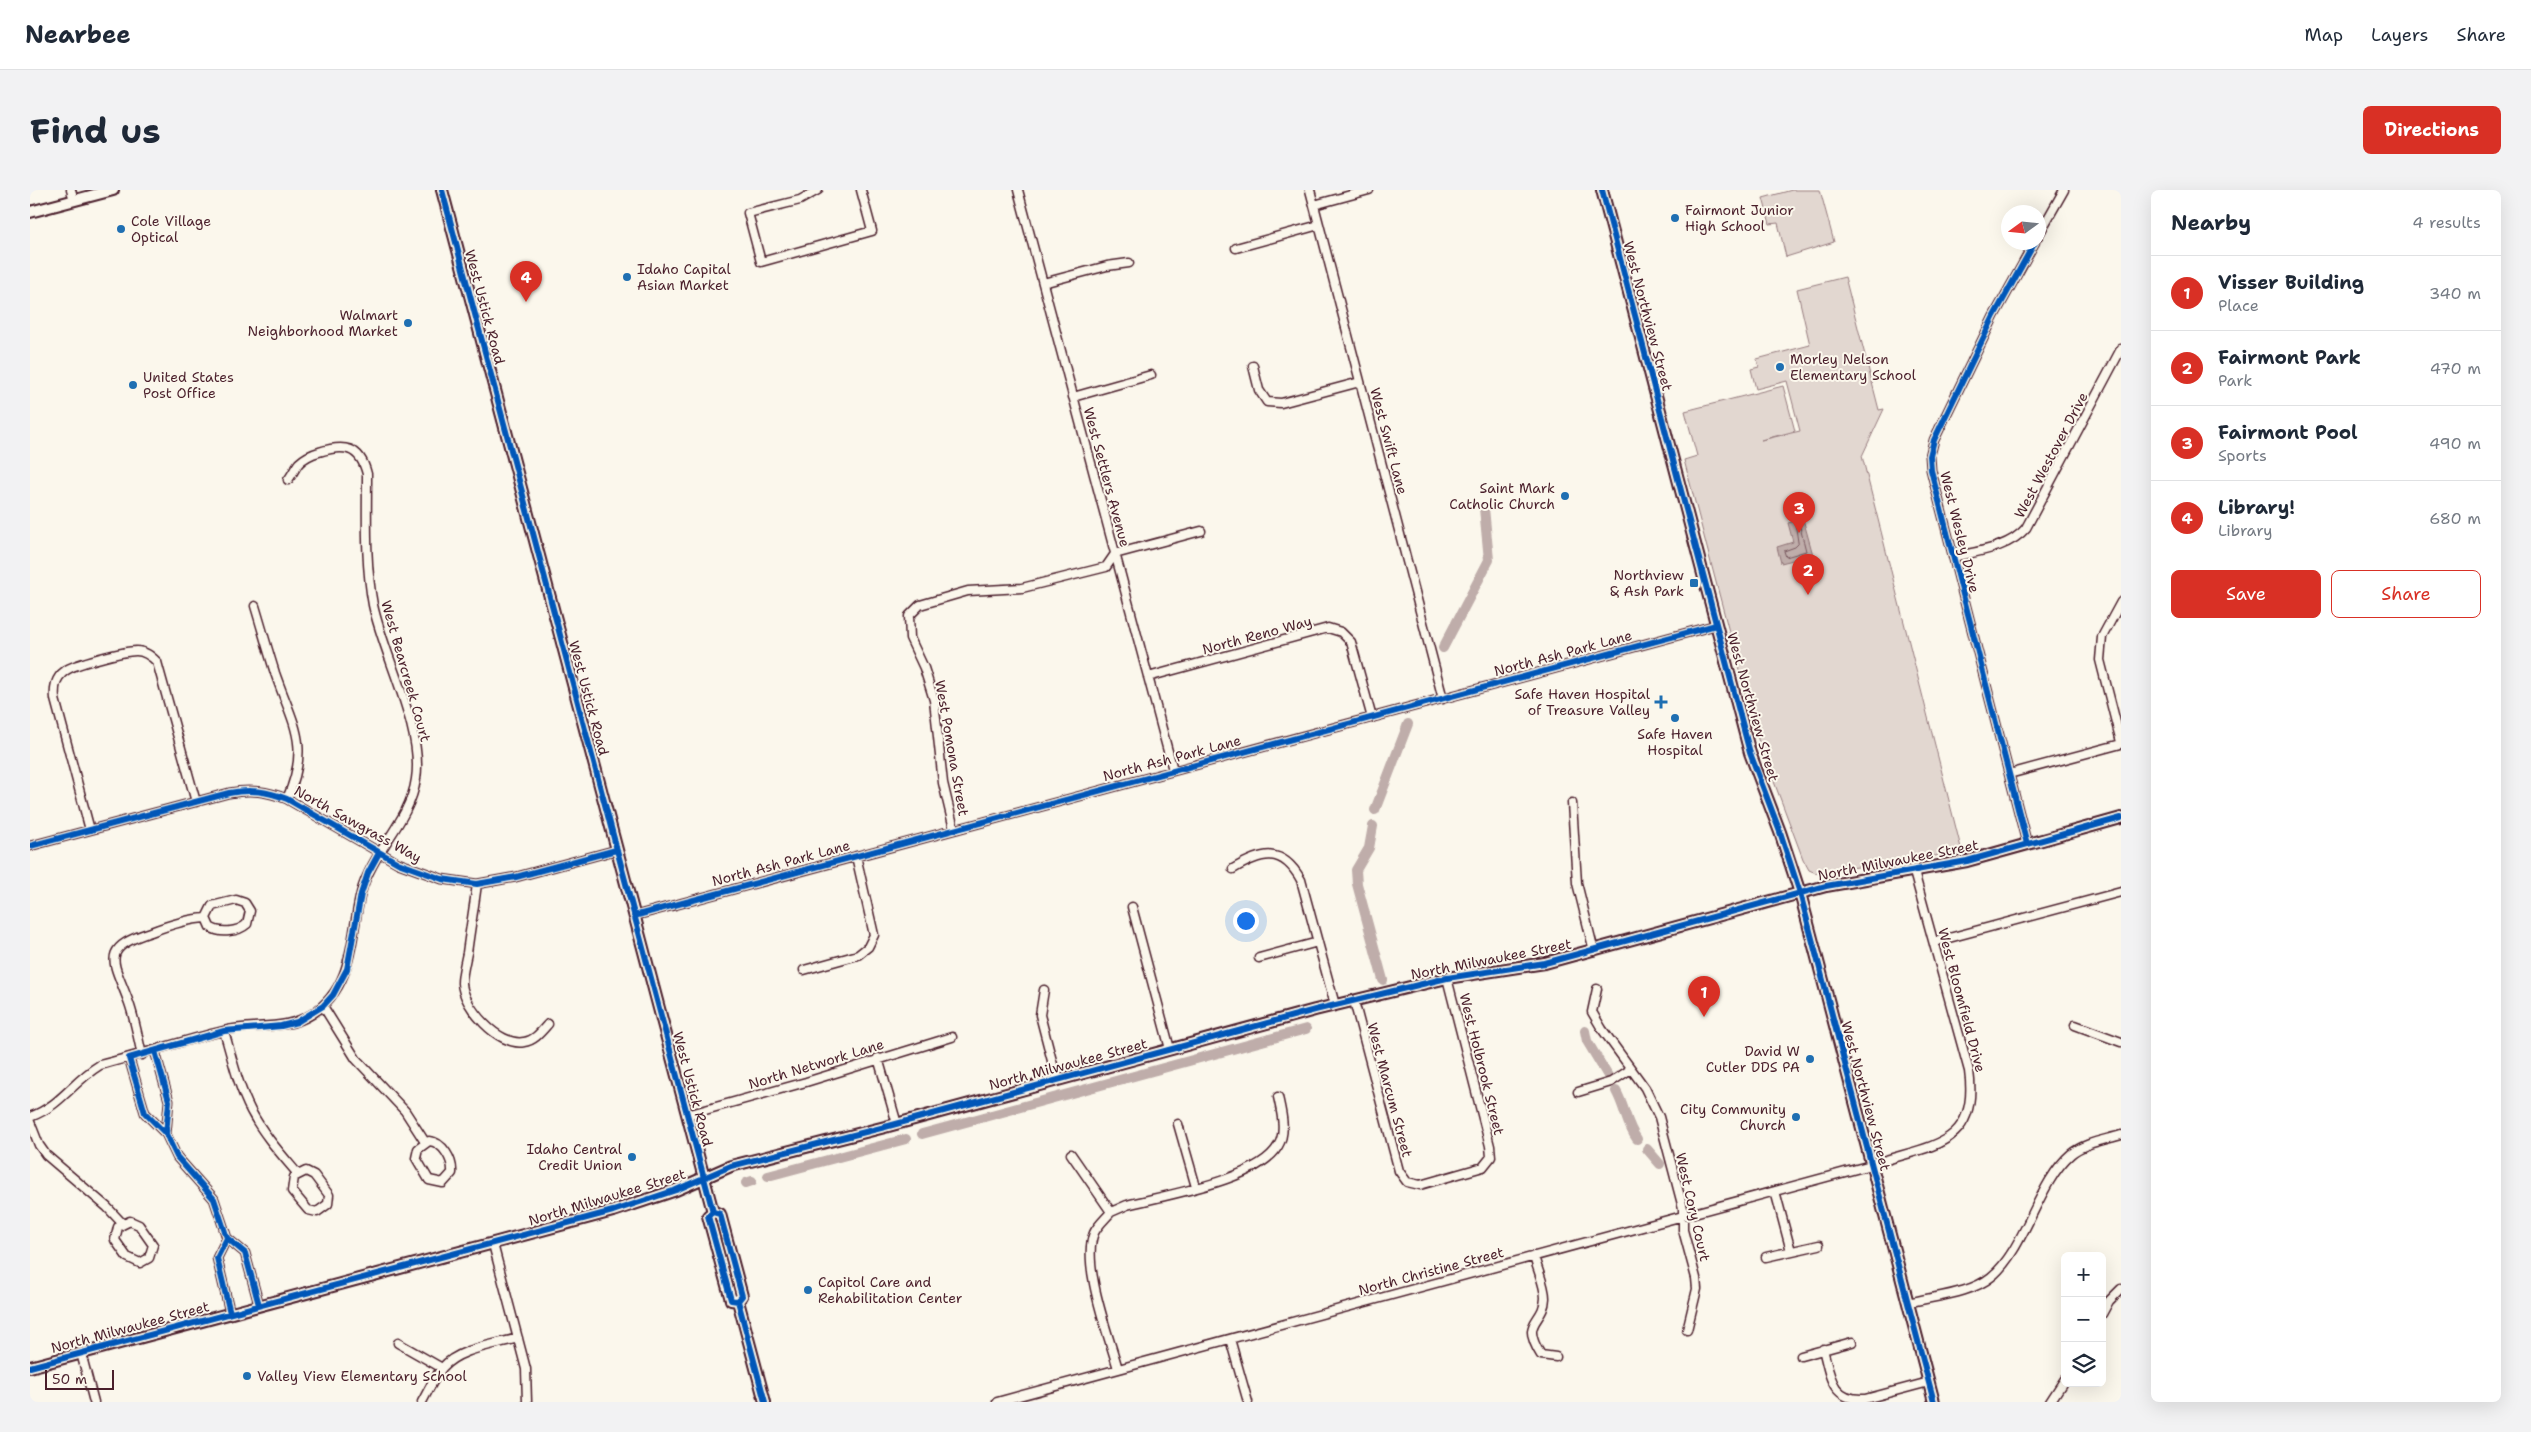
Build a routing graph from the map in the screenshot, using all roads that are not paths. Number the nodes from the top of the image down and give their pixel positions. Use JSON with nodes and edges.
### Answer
{"nodes":[{"id":1,"x":71,"y":190,"type":"edge"},
{"id":2,"x":113,"y":190,"type":"edge"},
{"id":3,"x":442,"y":190,"type":"edge"},
{"id":4,"x":818,"y":190,"type":"edge"},
{"id":5,"x":861,"y":190,"type":"edge"},
{"id":6,"x":1018,"y":190,"type":"edge"},
{"id":7,"x":1310,"y":190,"type":"edge"},
{"id":8,"x":1369,"y":190,"type":"edge"},
{"id":9,"x":1602,"y":190,"type":"edge"},
{"id":10,"x":2064,"y":190,"type":"edge"},
{"id":11,"x":74,"y":200,"type":"junction"},
{"id":12,"x":1314,"y":205,"type":"junction"},
{"id":13,"x":30,"y":212,"type":"edge"},
{"id":14,"x":2046,"y":222,"type":"edge"},
{"id":15,"x":1319,"y":225,"type":"junction"},
{"id":16,"x":1236,"y":248,"type":"dead end"},
{"id":17,"x":2031,"y":250,"type":"edge"},
{"id":18,"x":1129,"y":263,"type":"dead end"},
{"id":19,"x":1043,"y":283,"type":"junction"},
{"id":20,"x":2121,"y":349,"type":"edge"},
{"id":21,"x":1253,"y":366,"type":"dead end"},
{"id":22,"x":1152,"y":375,"type":"dead end"},
{"id":23,"x":1360,"y":382,"type":"junction"},
{"id":24,"x":1073,"y":397,"type":"junction"},
{"id":25,"x":288,"y":480,"type":"dead end"},
{"id":26,"x":1201,"y":531,"type":"dead end"},
{"id":27,"x":1115,"y":554,"type":"junction"},
{"id":28,"x":1953,"y":557,"type":"junction"},
{"id":29,"x":2121,"y":602,"type":"edge"},
{"id":30,"x":255,"y":606,"type":"dead end"},
{"id":31,"x":1716,"y":625,"type":"junction"},
{"id":32,"x":1148,"y":677,"type":"junction"},
{"id":33,"x":1443,"y":699,"type":"junction"},
{"id":34,"x":1372,"y":718,"type":"junction"},
{"id":35,"x":2121,"y":743,"type":"edge"},
{"id":36,"x":1173,"y":770,"type":"junction"},
{"id":37,"x":2009,"y":774,"type":"junction"},
{"id":38,"x":287,"y":799,"type":"junction"},
{"id":39,"x":196,"y":802,"type":"junction"},
{"id":40,"x":1572,"y":803,"type":"dead end"},
{"id":41,"x":2121,"y":818,"type":"edge"},
{"id":42,"x":954,"y":829,"type":"junction"},
{"id":43,"x":90,"y":830,"type":"junction"},
{"id":44,"x":2027,"y":844,"type":"junction"},
{"id":45,"x":30,"y":846,"type":"edge"},
{"id":46,"x":616,"y":850,"type":"junction"},
{"id":47,"x":379,"y":853,"type":"junction"},
{"id":48,"x":856,"y":856,"type":"junction"},
{"id":49,"x":1233,"y":869,"type":"dead end"},
{"id":50,"x":1914,"y":872,"type":"junction"},
{"id":51,"x":477,"y":884,"type":"junction"},
{"id":52,"x":2121,"y":892,"type":"edge"},
{"id":53,"x":1800,"y":893,"type":"junction"},
{"id":54,"x":1132,"y":907,"type":"dead end"},
{"id":55,"x":634,"y":916,"type":"junction"},
{"id":56,"x":206,"y":918,"type":"junction"},
{"id":57,"x":1318,"y":942,"type":"junction"},
{"id":58,"x":1934,"y":942,"type":"junction"},
{"id":59,"x":1594,"y":951,"type":"junction"},
{"id":60,"x":1259,"y":958,"type":"dead end"},
{"id":61,"x":804,"y":970,"type":"dead end"},
{"id":62,"x":1447,"y":978,"type":"junction"},
{"id":63,"x":1597,"y":989,"type":"dead end"},
{"id":64,"x":1044,"y":990,"type":"dead end"},
{"id":65,"x":1354,"y":1001,"type":"junction"},
{"id":66,"x":1334,"y":1005,"type":"junction"},
{"id":67,"x":323,"y":1006,"type":"junction"},
{"id":68,"x":548,"y":1024,"type":"dead end"},
{"id":69,"x":2076,"y":1026,"type":"dead end"},
{"id":70,"x":224,"y":1030,"type":"junction"},
{"id":71,"x":952,"y":1037,"type":"dead end"},
{"id":72,"x":2121,"y":1042,"type":"edge"},
{"id":73,"x":1170,"y":1049,"type":"junction"},
{"id":74,"x":155,"y":1051,"type":"junction"},
{"id":75,"x":142,"y":1055,"type":"junction"},
{"id":76,"x":129,"y":1058,"type":"junction"},
{"id":77,"x":878,"y":1058,"type":"junction"},
{"id":78,"x":1631,"y":1069,"type":"junction"},
{"id":79,"x":1058,"y":1080,"type":"junction"},
{"id":80,"x":1578,"y":1092,"type":"dead end"},
{"id":81,"x":1278,"y":1097,"type":"dead end"},
{"id":82,"x":687,"y":1115,"type":"junction"},
{"id":83,"x":30,"y":1116,"type":"edge"},
{"id":84,"x":30,"y":1122,"type":"edge"},
{"id":85,"x":897,"y":1124,"type":"junction"},
{"id":86,"x":1178,"y":1124,"type":"dead end"},
{"id":87,"x":166,"y":1134,"type":"junction"},
{"id":88,"x":2121,"y":1136,"type":"edge"},
{"id":89,"x":425,"y":1142,"type":"junction"},
{"id":90,"x":1071,"y":1154,"type":"dead end"},
{"id":91,"x":1872,"y":1165,"type":"junction"},
{"id":92,"x":297,"y":1173,"type":"junction"},
{"id":93,"x":704,"y":1179,"type":"junction"},
{"id":94,"x":1407,"y":1182,"type":"joint"},
{"id":95,"x":1196,"y":1187,"type":"junction"},
{"id":96,"x":1775,"y":1191,"type":"junction"},
{"id":97,"x":1111,"y":1212,"type":"junction"},
{"id":98,"x":1683,"y":1215,"type":"junction"},
{"id":99,"x":122,"y":1223,"type":"junction"},
{"id":100,"x":227,"y":1238,"type":"junction"},
{"id":101,"x":493,"y":1244,"type":"junction"},
{"id":102,"x":1819,"y":1246,"type":"dead end"},
{"id":103,"x":1791,"y":1251,"type":"junction"},
{"id":104,"x":1534,"y":1256,"type":"junction"},
{"id":105,"x":1766,"y":1257,"type":"dead end"},
{"id":106,"x":2121,"y":1289,"type":"edge"},
{"id":107,"x":1908,"y":1303,"type":"junction"},
{"id":108,"x":259,"y":1306,"type":"junction"},
{"id":109,"x":2106,"y":1309,"type":"edge"},
{"id":110,"x":230,"y":1313,"type":"junction"},
{"id":111,"x":1687,"y":1330,"type":"dead end"},
{"id":112,"x":518,"y":1338,"type":"junction"},
{"id":113,"x":1230,"y":1339,"type":"junction"},
{"id":114,"x":1852,"y":1342,"type":"dead end"},
{"id":115,"x":398,"y":1343,"type":"dead end"},
{"id":116,"x":1823,"y":1349,"type":"junction"},
{"id":117,"x":81,"y":1353,"type":"junction"},
{"id":118,"x":1801,"y":1356,"type":"dead end"},
{"id":119,"x":1556,"y":1357,"type":"dead end"},
{"id":120,"x":30,"y":1367,"type":"edge"},
{"id":121,"x":442,"y":1368,"type":"junction"},
{"id":122,"x":1118,"y":1369,"type":"junction"},
{"id":123,"x":1929,"y":1382,"type":"junction"},
{"id":124,"x":2061,"y":1385,"type":"edge"},
{"id":125,"x":94,"y":1402,"type":"edge"},
{"id":126,"x":422,"y":1402,"type":"edge"},
{"id":127,"x":526,"y":1402,"type":"edge"},
{"id":128,"x":765,"y":1402,"type":"edge"},
{"id":129,"x":997,"y":1402,"type":"edge"},
{"id":130,"x":1248,"y":1402,"type":"edge"},
{"id":131,"x":1934,"y":1402,"type":"edge"},
{"id":132,"x":2050,"y":1402,"type":"edge"}],
"edges":[{"from":1,"to":11,"type":"street"},
{"from":2,"to":11,"type":"main road"},
{"from":3,"to":46,"type":"main road","name":"West Ustick Road"},
{"from":4,"to":5,"type":"street"},
{"from":6,"to":19,"type":"street","name":"West Settlers Avenue"},
{"from":7,"to":12,"type":"street","name":"West Swift Lane"},
{"from":8,"to":12,"type":"street"},
{"from":9,"to":31,"type":"main road","name":"West Northview Street"},
{"from":10,"to":14,"type":"street"},
{"from":11,"to":13,"type":"main road"},
{"from":12,"to":15,"type":"street","name":"West Swift Lane"},
{"from":15,"to":16,"type":"street"},
{"from":15,"to":23,"type":"street","name":"West Swift Lane"},
{"from":17,"to":28,"type":"street","name":"West Wesley Drive"},
{"from":18,"to":19,"type":"street"},
{"from":19,"to":24,"type":"street","name":"West Settlers Avenue"},
{"from":20,"to":28,"type":"street","name":"West Westover Drive"},
{"from":21,"to":23,"type":"street"},
{"from":22,"to":24,"type":"street"},
{"from":23,"to":33,"type":"street","name":"West Swift Lane"},
{"from":24,"to":27,"type":"street","name":"West Settlers Avenue"},
{"from":25,"to":47,"type":"street","name":"West Bearcreek Court"},
{"from":26,"to":27,"type":"street"},
{"from":27,"to":32,"type":"street","name":"West Settlers Avenue"},
{"from":27,"to":42,"type":"street","name":"West Pomona Street"},
{"from":28,"to":37,"type":"street","name":"West Wesley Drive"},
{"from":29,"to":35,"type":"street"},
{"from":30,"to":38,"type":"street"},
{"from":31,"to":33,"type":"street","name":"North Ash Park Lane"},
{"from":31,"to":53,"type":"main road","name":"West Northview Street"},
{"from":32,"to":34,"type":"street","name":"North Reno Way"},
{"from":32,"to":36,"type":"street","name":"West Settlers Avenue"},
{"from":33,"to":34,"type":"street","name":"North Ash Park Lane"},
{"from":34,"to":36,"type":"street","name":"North Ash Park Lane"},
{"from":35,"to":37,"type":"street"},
{"from":36,"to":42,"type":"street","name":"North Ash Park Lane"},
{"from":37,"to":44,"type":"street","name":"West Wesley Drive"},
{"from":38,"to":39,"type":"street","name":"North Sawgrass Way"},
{"from":38,"to":47,"type":"street","name":"North Sawgrass Way"},
{"from":39,"to":43,"type":"street","name":"North Sawgrass Way"},
{"from":39,"to":43,"type":"street"},
{"from":40,"to":59,"type":"street"},
{"from":41,"to":44,"type":"main road","name":"North Milwaukee Street"},
{"from":42,"to":48,"type":"street","name":"North Ash Park Lane"},
{"from":43,"to":45,"type":"street","name":"North Sawgrass Way"},
{"from":44,"to":50,"type":"main road","name":"North Milwaukee Street"},
{"from":46,"to":51,"type":"street","name":"North Sawgrass Way"},
{"from":46,"to":55,"type":"main road","name":"West Ustick Road"},
{"from":47,"to":51,"type":"street","name":"North Sawgrass Way"},
{"from":47,"to":67,"type":"street","name":"West Bearcreek Court"},
{"from":48,"to":55,"type":"street","name":"North Ash Park Lane"},
{"from":48,"to":61,"type":"street"},
{"from":49,"to":57,"type":"street"},
{"from":50,"to":53,"type":"main road","name":"North Milwaukee Street"},
{"from":50,"to":58,"type":"street","name":"West Bloomfield Drive"},
{"from":51,"to":68,"type":"street"},
{"from":52,"to":58,"type":"street"},
{"from":53,"to":59,"type":"main road","name":"North Milwaukee Street"},
{"from":53,"to":91,"type":"main road","name":"West Northview Street"},
{"from":54,"to":73,"type":"street"},
{"from":55,"to":82,"type":"main road","name":"West Ustick Road"},
{"from":56,"to":56,"type":"street"},
{"from":56,"to":75,"type":"street"},
{"from":57,"to":60,"type":"street"},
{"from":57,"to":66,"type":"street"},
{"from":58,"to":91,"type":"street","name":"West Bloomfield Drive"},
{"from":59,"to":62,"type":"main road","name":"North Milwaukee Street"},
{"from":62,"to":65,"type":"main road","name":"North Milwaukee Street"},
{"from":62,"to":94,"type":"street","name":"West Holbrook Street"},
{"from":63,"to":78,"type":"street","name":"West Cory Court"},
{"from":64,"to":79,"type":"street","name":"North Milwaukee Street"},
{"from":65,"to":66,"type":"main road","name":"North Milwaukee Street"},
{"from":65,"to":94,"type":"street","name":"West Marcum Street"},
{"from":66,"to":73,"type":"main road","name":"North Milwaukee Street"},
{"from":67,"to":70,"type":"street"},
{"from":67,"to":89,"type":"street"},
{"from":69,"to":72,"type":"street"},
{"from":70,"to":74,"type":"street"},
{"from":70,"to":92,"type":"street"},
{"from":71,"to":77,"type":"street","name":"North Network Lane"},
{"from":73,"to":79,"type":"main road","name":"North Milwaukee Street"},
{"from":74,"to":75,"type":"street"},
{"from":74,"to":87,"type":"street"},
{"from":75,"to":76,"type":"street"},
{"from":76,"to":83,"type":"street"},
{"from":76,"to":87,"type":"street"},
{"from":77,"to":82,"type":"street","name":"North Network Lane"},
{"from":77,"to":85,"type":"street"},
{"from":78,"to":80,"type":"street"},
{"from":78,"to":98,"type":"street","name":"West Cory Court"},
{"from":79,"to":85,"type":"main road","name":"North Milwaukee Street"},
{"from":81,"to":95,"type":"street"},
{"from":82,"to":93,"type":"main road","name":"West Ustick Road"},
{"from":84,"to":99,"type":"street"},
{"from":85,"to":93,"type":"main road","name":"North Milwaukee Street"},
{"from":86,"to":95,"type":"street"},
{"from":87,"to":100,"type":"street"},
{"from":88,"to":107,"type":"street"},
{"from":89,"to":89,"type":"street"},
{"from":90,"to":97,"type":"street"},
{"from":91,"to":96,"type":"street","name":"North Christine Street"},
{"from":91,"to":107,"type":"main road","name":"West Northview Street"},
{"from":92,"to":92,"type":"street"},
{"from":93,"to":101,"type":"main road","name":"North Milwaukee Street"},
{"from":93,"to":128,"type":"main road","name":"West Ustick Road"},
{"from":95,"to":97,"type":"street"},
{"from":96,"to":98,"type":"street","name":"North Christine Street"},
{"from":96,"to":103,"type":"street"},
{"from":97,"to":122,"type":"street"},
{"from":98,"to":104,"type":"street","name":"North Christine Street"},
{"from":98,"to":111,"type":"street","name":"West Cory Court"},
{"from":99,"to":99,"type":"street"},
{"from":100,"to":108,"type":"street"},
{"from":100,"to":110,"type":"street"},
{"from":101,"to":108,"type":"main road","name":"North Milwaukee Street"},
{"from":101,"to":112,"type":"street"},
{"from":102,"to":103,"type":"street"},
{"from":103,"to":105,"type":"street"},
{"from":104,"to":113,"type":"street","name":"North Christine Street"},
{"from":104,"to":119,"type":"street"},
{"from":106,"to":109,"type":"street"},
{"from":107,"to":123,"type":"main road","name":"West Northview Street"},
{"from":108,"to":110,"type":"main road","name":"North Milwaukee Street"},
{"from":110,"to":117,"type":"main road","name":"North Milwaukee Street"},
{"from":112,"to":121,"type":"street"},
{"from":112,"to":127,"type":"street"},
{"from":113,"to":122,"type":"street","name":"North Christine Street"},
{"from":113,"to":130,"type":"street"},
{"from":114,"to":116,"type":"street"},
{"from":115,"to":121,"type":"street"},
{"from":116,"to":118,"type":"street"},
{"from":116,"to":123,"type":"street"},
{"from":117,"to":120,"type":"main road","name":"North Milwaukee Street"},
{"from":117,"to":125,"type":"street"},
{"from":121,"to":126,"type":"street"},
{"from":122,"to":129,"type":"street","name":"North Christine Street"},
{"from":123,"to":131,"type":"main road","name":"West Northview Street"},
{"from":124,"to":132,"type":"street"}]}
